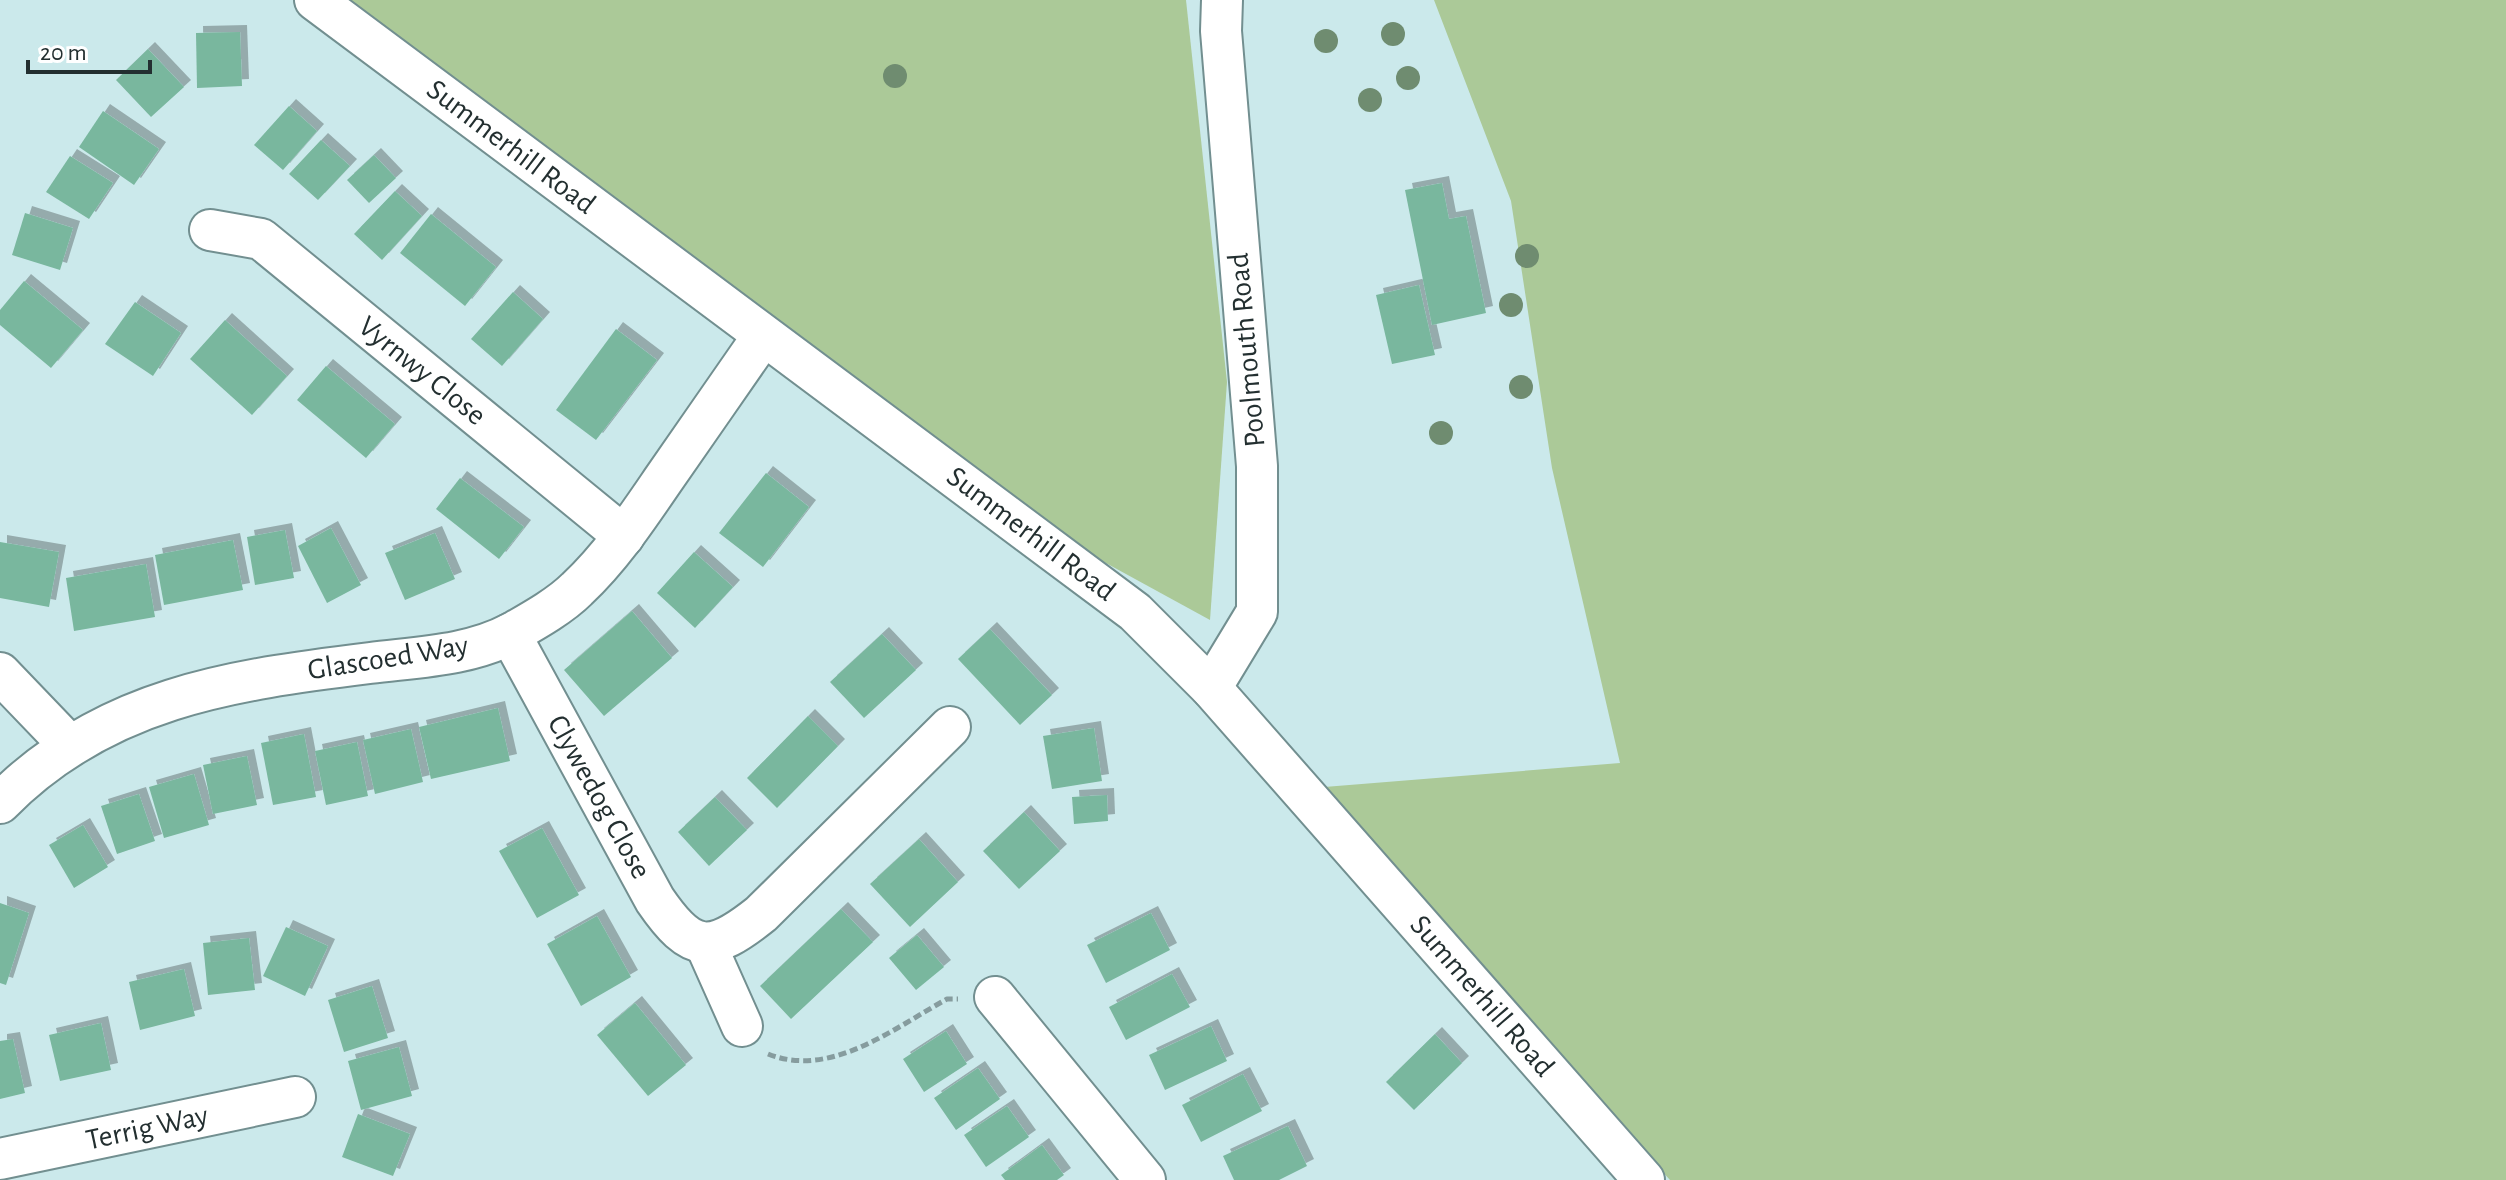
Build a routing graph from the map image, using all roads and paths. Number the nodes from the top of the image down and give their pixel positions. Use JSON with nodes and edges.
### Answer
{"nodes":[{"id":1,"x":315,"y":0,"type":"edge"},
{"id":2,"x":1222,"y":0,"type":"edge"},
{"id":3,"x":210,"y":230,"type":"dead end"},
{"id":4,"x":763,"y":336,"type":"junction"},
{"id":5,"x":624,"y":536,"type":"junction"},
{"id":6,"x":510,"y":634,"type":"junction"},
{"id":7,"x":0,"y":673,"type":"edge"},
{"id":8,"x":1211,"y":688,"type":"junction"},
{"id":9,"x":950,"y":727,"type":"dead end"},
{"id":10,"x":70,"y":746,"type":"junction"},
{"id":11,"x":0,"y":803,"type":"edge"},
{"id":12,"x":705,"y":943,"type":"junction"},
{"id":13,"x":995,"y":997,"type":"joint"},
{"id":14,"x":742,"y":1026,"type":"joint"},
{"id":15,"x":295,"y":1097,"type":"dead end"},
{"id":16,"x":0,"y":1159,"type":"edge"},
{"id":17,"x":1145,"y":1180,"type":"edge"},
{"id":18,"x":1644,"y":1180,"type":"edge"}],
"edges":[{"from":1,"to":4,"type":"street","name":"Summerhill Road"},
{"from":2,"to":8,"type":"street","name":"Poolmouth Road"},
{"from":3,"to":5,"type":"street","name":"Vyrnwy Close"},
{"from":4,"to":5,"type":"street","name":"Glascoed Way"},
{"from":4,"to":8,"type":"street","name":"Summerhill Road"},
{"from":5,"to":6,"type":"street","name":"Glascoed Way"},
{"from":6,"to":10,"type":"street","name":"Glascoed Way"},
{"from":6,"to":12,"type":"street","name":"Clywedog Close"},
{"from":7,"to":10,"type":"street"},
{"from":8,"to":18,"type":"street","name":"Summerhill Road"},
{"from":9,"to":12,"type":"street"},
{"from":10,"to":11,"type":"street","name":"Glascoed Way"},
{"from":12,"to":14,"type":"street"},
{"from":13,"to":14,"type":"path"},
{"from":13,"to":17,"type":"street"},
{"from":15,"to":16,"type":"street","name":"Terrig Way"}]}
